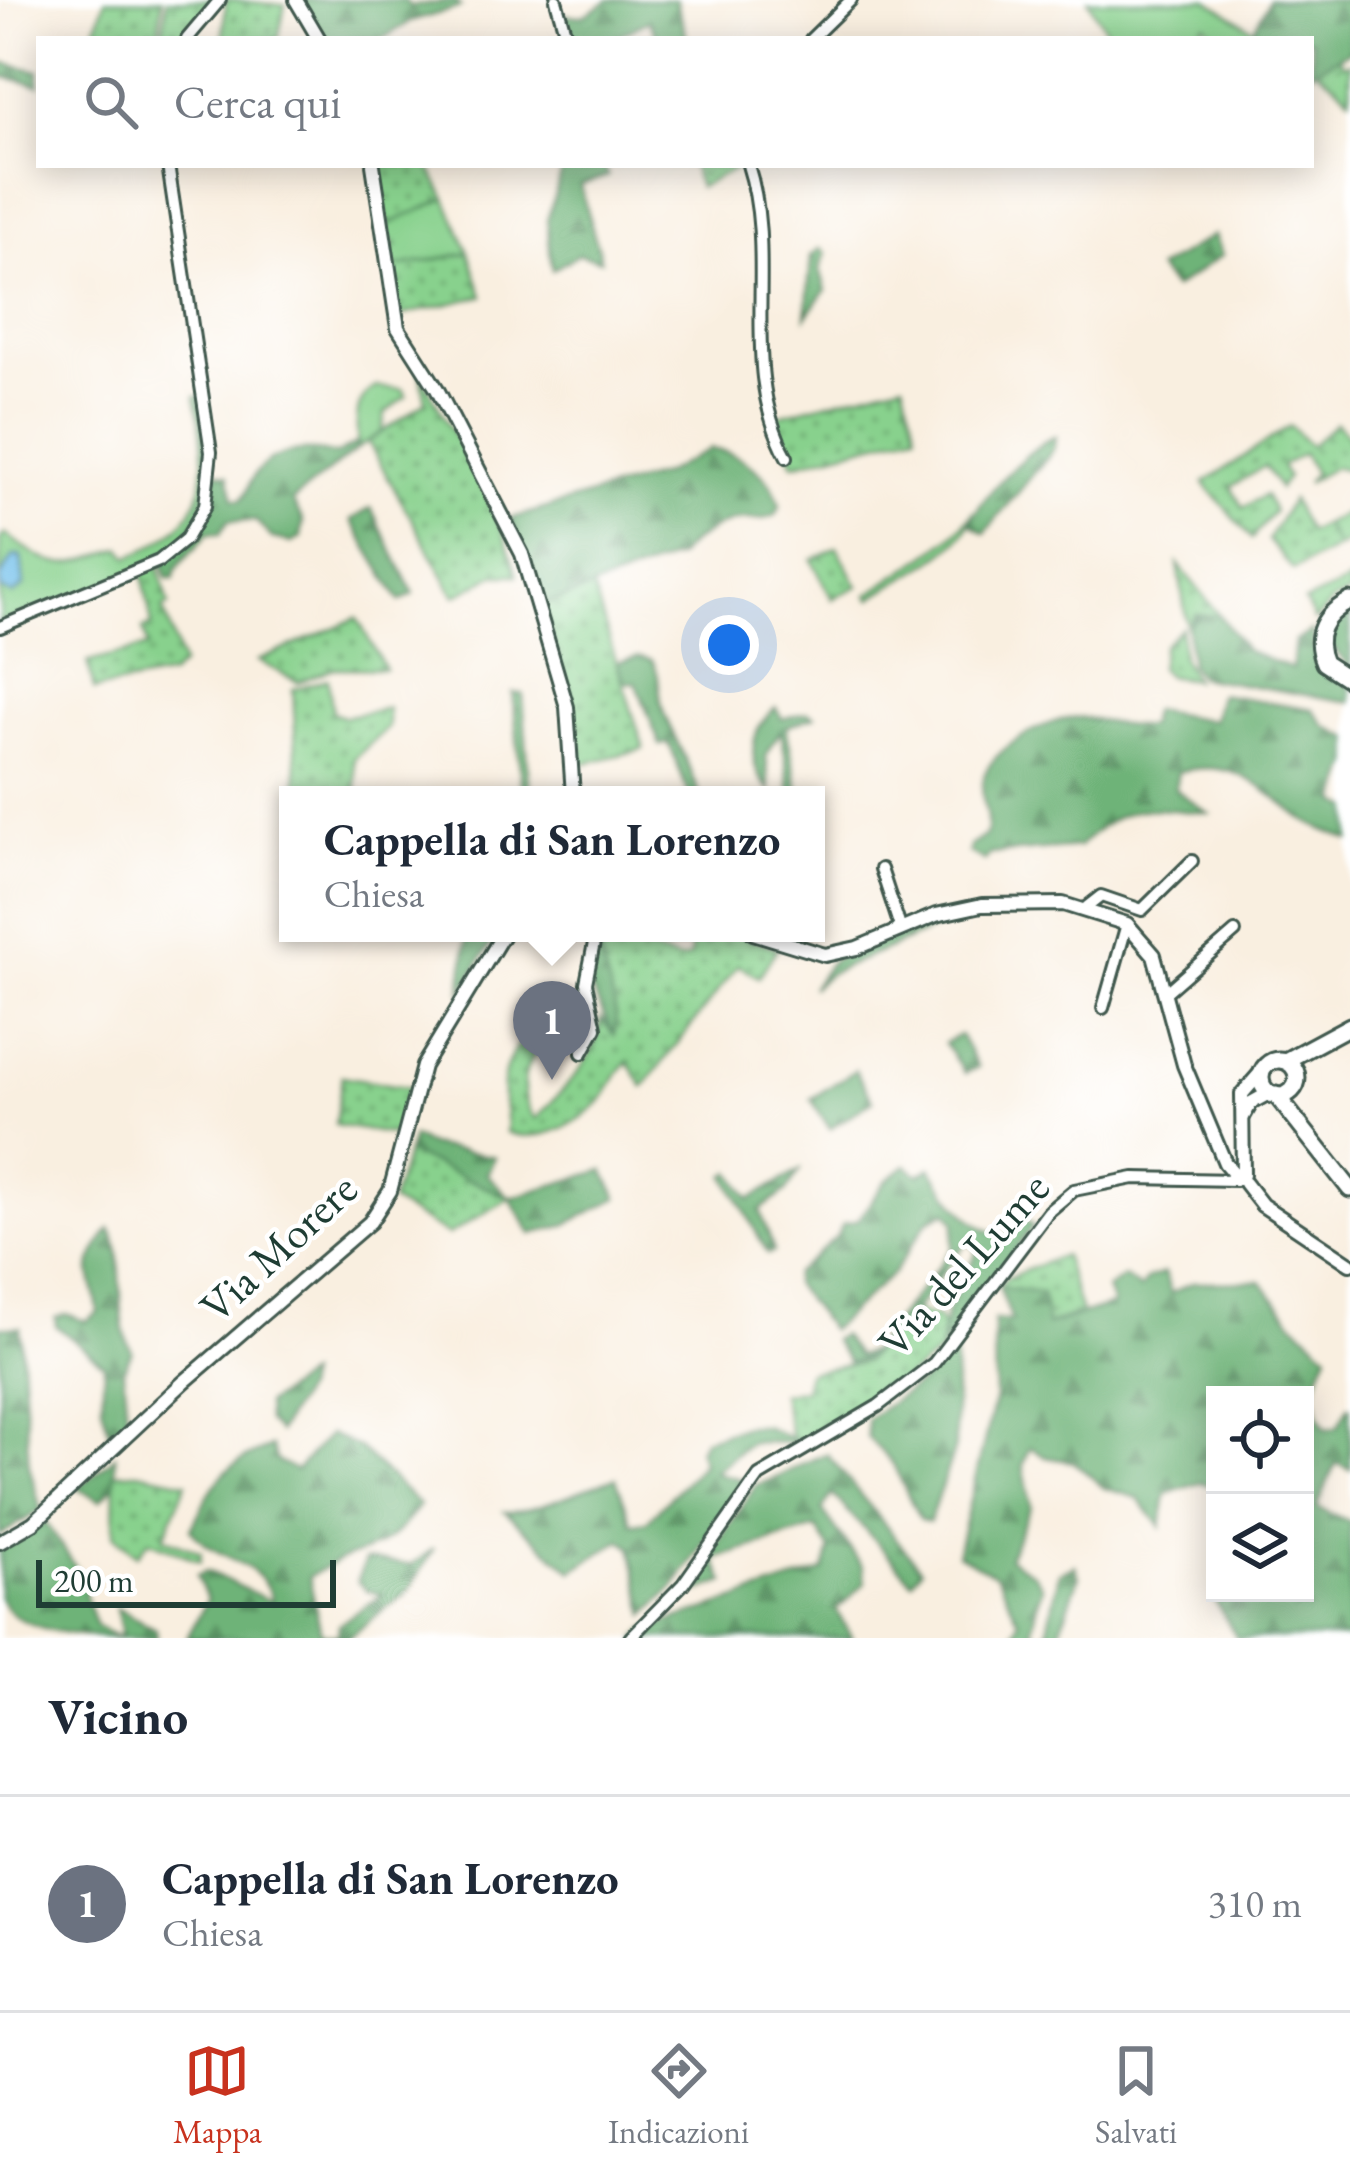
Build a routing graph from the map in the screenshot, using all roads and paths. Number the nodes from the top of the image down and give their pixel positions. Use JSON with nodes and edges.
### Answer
{"nodes":[{"id":1,"x":220,"y":0,"type":"edge"},
{"id":2,"x":296,"y":0,"type":"edge"},
{"id":3,"x":556,"y":0,"type":"edge"},
{"id":4,"x":851,"y":0,"type":"edge"},
{"id":5,"x":190,"y":36,"type":"edge"},
{"id":6,"x":317,"y":36,"type":"edge"},
{"id":7,"x":566,"y":36,"type":"edge"},
{"id":8,"x":814,"y":36,"type":"edge"},
{"id":9,"x":168,"y":168,"type":"edge"},
{"id":10,"x":373,"y":168,"type":"edge"},
{"id":11,"x":749,"y":168,"type":"edge"},
{"id":12,"x":787,"y":457,"type":"dead end"},
{"id":13,"x":1350,"y":601,"type":"edge"},
{"id":14,"x":0,"y":627,"type":"edge"},
{"id":15,"x":1350,"y":680,"type":"edge"},
{"id":16,"x":572,"y":786,"type":"edge"},
{"id":17,"x":1192,"y":860,"type":"dead end"},
{"id":18,"x":881,"y":868,"type":"dead end"},
{"id":19,"x":1087,"y":907,"type":"junction"},
{"id":20,"x":1127,"y":924,"type":"junction"},
{"id":21,"x":901,"y":930,"type":"junction"},
{"id":22,"x":1235,"y":932,"type":"dead end"},
{"id":23,"x":499,"y":942,"type":"edge"},
{"id":24,"x":594,"y":942,"type":"edge"},
{"id":25,"x":782,"y":942,"type":"edge"},
{"id":26,"x":1165,"y":993,"type":"junction"},
{"id":27,"x":1103,"y":1008,"type":"dead end"},
{"id":28,"x":1350,"y":1026,"type":"edge"},
{"id":29,"x":582,"y":1053,"type":"dead end"},
{"id":30,"x":1264,"y":1070,"type":"junction"},
{"id":31,"x":1292,"y":1074,"type":"junction"},
{"id":32,"x":1272,"y":1094,"type":"junction"},
{"id":33,"x":1242,"y":1118,"type":"junction"},
{"id":34,"x":1302,"y":1130,"type":"junction"},
{"id":35,"x":1240,"y":1179,"type":"junction"},
{"id":36,"x":1350,"y":1189,"type":"edge"},
{"id":37,"x":1350,"y":1264,"type":"edge"},
{"id":38,"x":0,"y":1542,"type":"edge"},
{"id":39,"x":630,"y":1638,"type":"edge"}],
"edges":[{"from":1,"to":5,"type":"street"},
{"from":2,"to":6,"type":"street"},
{"from":3,"to":7,"type":"street"},
{"from":4,"to":8,"type":"street"},
{"from":9,"to":14,"type":"street"},
{"from":10,"to":16,"type":"street"},
{"from":11,"to":12,"type":"street"},
{"from":13,"to":15,"type":"main road"},
{"from":17,"to":19,"type":"street"},
{"from":18,"to":21,"type":"street"},
{"from":19,"to":20,"type":"street"},
{"from":19,"to":21,"type":"street"},
{"from":20,"to":26,"type":"street"},
{"from":20,"to":27,"type":"street"},
{"from":21,"to":25,"type":"street"},
{"from":22,"to":26,"type":"street"},
{"from":23,"to":38,"type":"street","name":"Via Morere"},
{"from":24,"to":29,"type":"street"},
{"from":26,"to":35,"type":"street"},
{"from":28,"to":31,"type":"main road"},
{"from":30,"to":31,"type":"main road"},
{"from":30,"to":32,"type":"main road"},
{"from":30,"to":33,"type":"street"},
{"from":31,"to":32,"type":"main road"},
{"from":31,"to":34,"type":"main road"},
{"from":32,"to":33,"type":"street"},
{"from":32,"to":34,"type":"main road"},
{"from":33,"to":35,"type":"street"},
{"from":34,"to":36,"type":"main road"},
{"from":35,"to":37,"type":"street"},
{"from":35,"to":39,"type":"street","name":"Via del Lume"}]}
